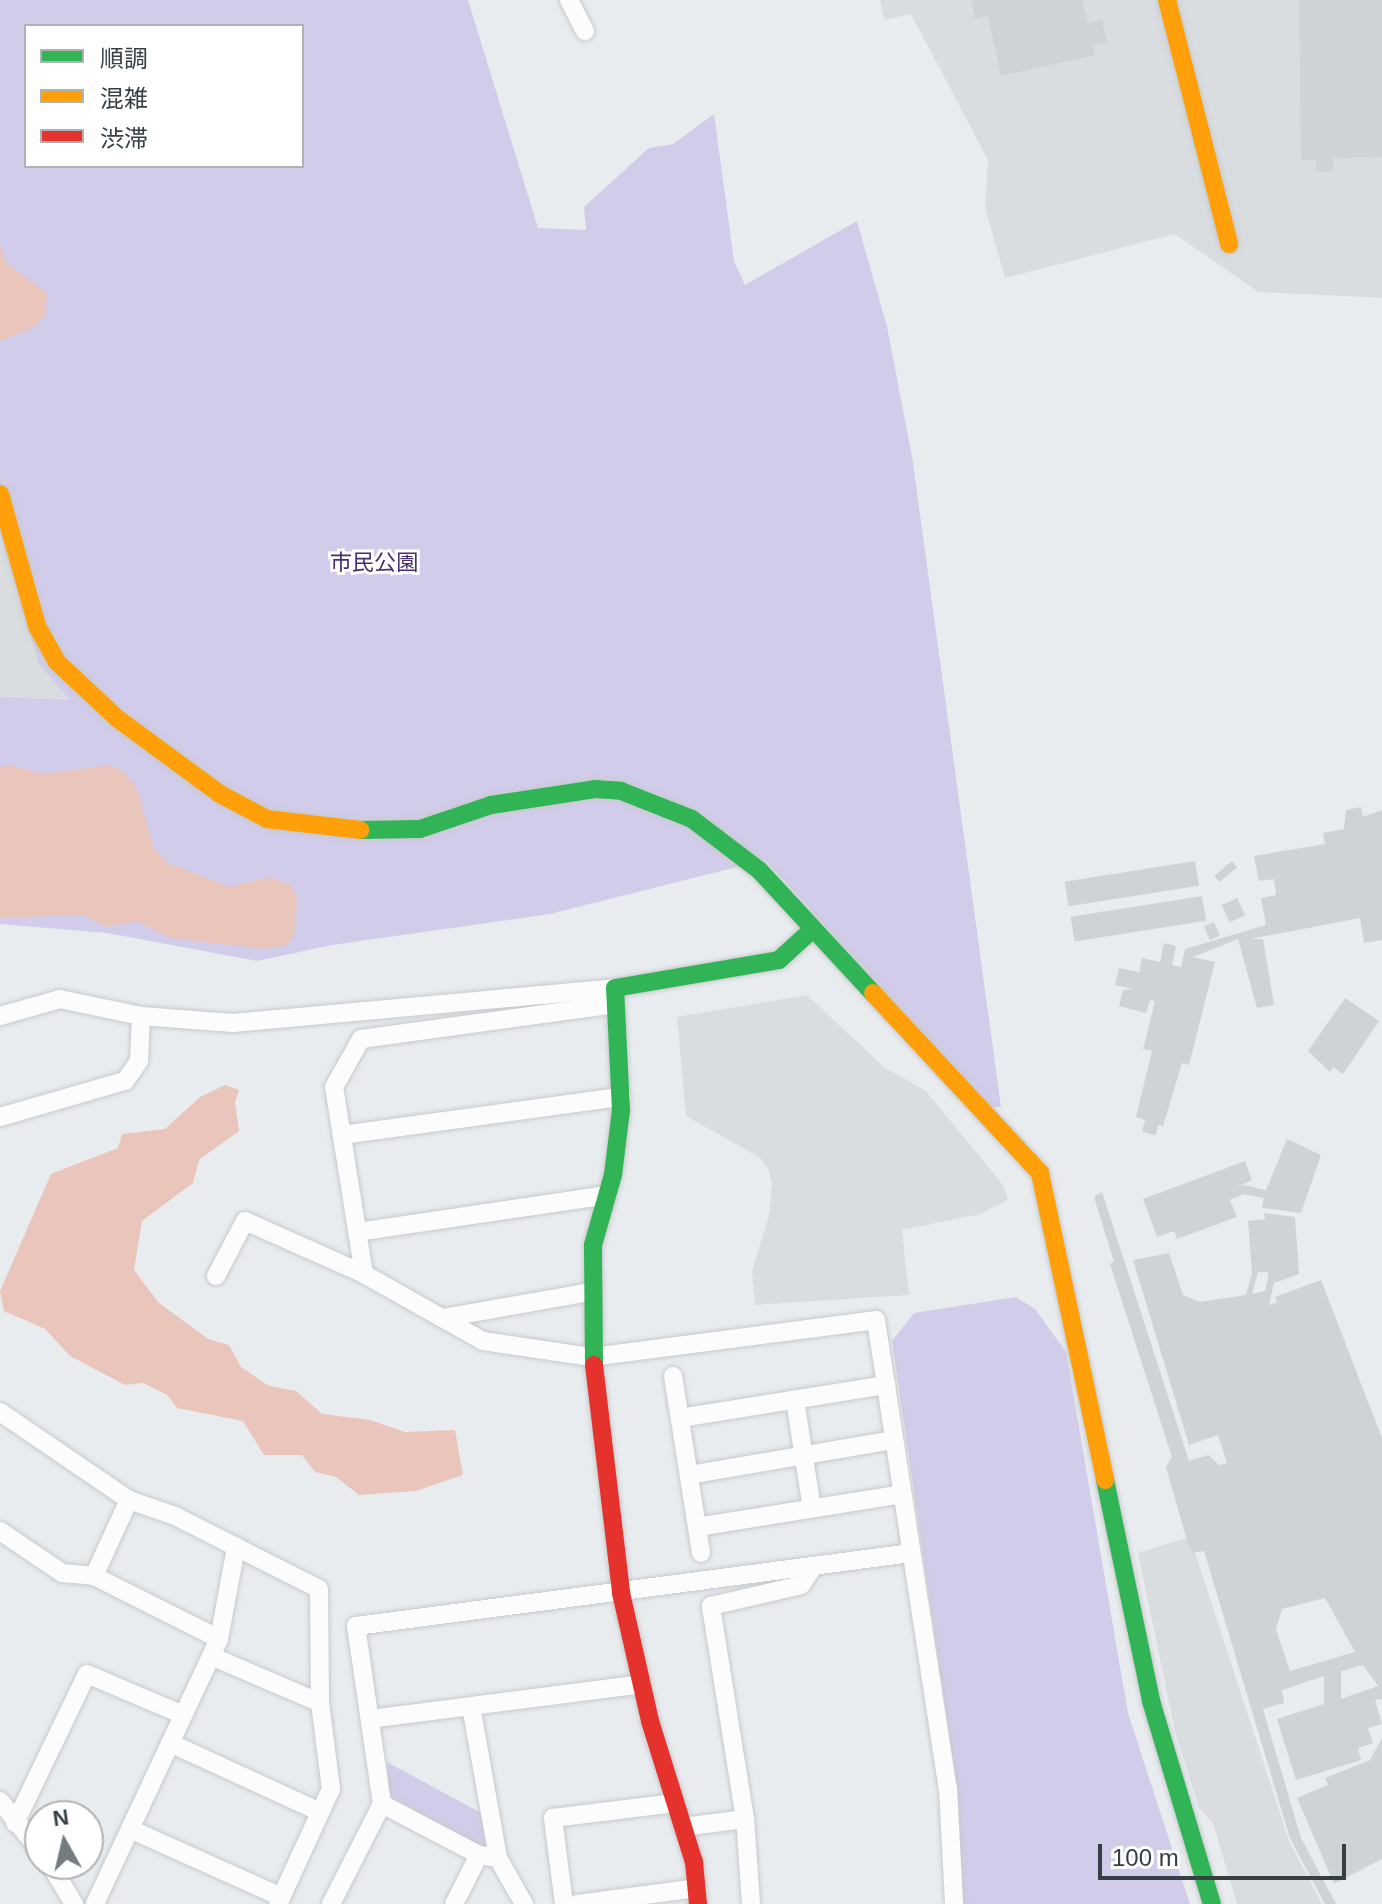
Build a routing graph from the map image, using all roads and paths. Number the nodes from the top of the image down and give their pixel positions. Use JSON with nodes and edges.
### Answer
{"nodes":[{"id":1,"x":569,"y":0,"type":"edge"},
{"id":2,"x":1167,"y":0,"type":"edge"},
{"id":3,"x":585,"y":31,"type":"dead end"},
{"id":4,"x":1229,"y":244,"type":"dead end"},
{"id":5,"x":0,"y":494,"type":"edge"},
{"id":6,"x":812,"y":930,"type":"junction"},
{"id":7,"x":616,"y":996,"type":"junction"},
{"id":8,"x":0,"y":1016,"type":"edge"},
{"id":9,"x":141,"y":1016,"type":"junction"},
{"id":10,"x":621,"y":1097,"type":"junction"},
{"id":11,"x":0,"y":1117,"type":"edge"},
{"id":12,"x":342,"y":1135,"type":"junction"},
{"id":13,"x":607,"y":1195,"type":"junction"},
{"id":14,"x":357,"y":1232,"type":"junction"},
{"id":15,"x":364,"y":1274,"type":"junction"},
{"id":16,"x":216,"y":1276,"type":"dead end"},
{"id":17,"x":590,"y":1292,"type":"junction"},
{"id":18,"x":442,"y":1318,"type":"junction"},
{"id":19,"x":592,"y":1357,"type":"junction"},
{"id":20,"x":673,"y":1376,"type":"dead end"},
{"id":21,"x":886,"y":1385,"type":"junction"},
{"id":22,"x":795,"y":1400,"type":"junction"},
{"id":23,"x":0,"y":1412,"type":"edge"},
{"id":24,"x":680,"y":1418,"type":"junction"},
{"id":25,"x":894,"y":1440,"type":"junction"},
{"id":26,"x":804,"y":1456,"type":"junction"},
{"id":27,"x":689,"y":1475,"type":"junction"},
{"id":28,"x":902,"y":1494,"type":"junction"},
{"id":29,"x":129,"y":1500,"type":"junction"},
{"id":30,"x":812,"y":1508,"type":"junction"},
{"id":31,"x":697,"y":1527,"type":"junction"},
{"id":32,"x":1,"y":1534,"type":"edge"},
{"id":33,"x":236,"y":1547,"type":"junction"},
{"id":34,"x":701,"y":1553,"type":"dead end"},
{"id":35,"x":911,"y":1553,"type":"junction"},
{"id":36,"x":813,"y":1567,"type":"junction"},
{"id":37,"x":94,"y":1576,"type":"junction"},
{"id":38,"x":621,"y":1593,"type":"junction"},
{"id":39,"x":215,"y":1647,"type":"junction"},
{"id":40,"x":642,"y":1684,"type":"junction"},
{"id":41,"x":320,"y":1703,"type":"junction"},
{"id":42,"x":471,"y":1706,"type":"junction"},
{"id":43,"x":183,"y":1715,"type":"junction"},
{"id":44,"x":370,"y":1719,"type":"junction"},
{"id":45,"x":170,"y":1743,"type":"junction"},
{"id":46,"x":0,"y":1801,"type":"edge"},
{"id":47,"x":675,"y":1803,"type":"junction"},
{"id":48,"x":382,"y":1804,"type":"junction"},
{"id":49,"x":320,"y":1812,"type":"junction"},
{"id":50,"x":745,"y":1819,"type":"junction"},
{"id":51,"x":15,"y":1823,"type":"junction"},
{"id":52,"x":683,"y":1827,"type":"junction"},
{"id":53,"x":130,"y":1829,"type":"junction"},
{"id":54,"x":24,"y":1833,"type":"edge"},
{"id":55,"x":488,"y":1856,"type":"junction"},
{"id":56,"x":60,"y":1880,"type":"edge"},
{"id":57,"x":697,"y":1896,"type":"edge"},
{"id":58,"x":279,"y":1900,"type":"edge"},
{"id":59,"x":74,"y":1904,"type":"edge"},
{"id":60,"x":95,"y":1904,"type":"edge"},
{"id":61,"x":331,"y":1904,"type":"edge"},
{"id":62,"x":454,"y":1904,"type":"edge"},
{"id":63,"x":524,"y":1904,"type":"edge"},
{"id":64,"x":564,"y":1904,"type":"edge"},
{"id":65,"x":577,"y":1904,"type":"edge"},
{"id":66,"x":751,"y":1904,"type":"edge"},
{"id":67,"x":954,"y":1904,"type":"edge"},
{"id":68,"x":1212,"y":1904,"type":"edge"}],
"edges":[{"from":1,"to":3,"type":"street"},
{"from":2,"to":4,"type":"street"},
{"from":5,"to":6,"type":"street"},
{"from":6,"to":7,"type":"street"},
{"from":6,"to":68,"type":"street"},
{"from":7,"to":9,"type":"street"},
{"from":7,"to":10,"type":"street"},
{"from":7,"to":12,"type":"street"},
{"from":8,"to":9,"type":"street"},
{"from":9,"to":11,"type":"street"},
{"from":10,"to":12,"type":"street"},
{"from":10,"to":13,"type":"street"},
{"from":12,"to":14,"type":"street"},
{"from":13,"to":14,"type":"street"},
{"from":13,"to":17,"type":"street"},
{"from":14,"to":15,"type":"street"},
{"from":15,"to":16,"type":"street"},
{"from":15,"to":18,"type":"street"},
{"from":17,"to":18,"type":"street"},
{"from":17,"to":19,"type":"street"},
{"from":18,"to":19,"type":"street"},
{"from":19,"to":21,"type":"street"},
{"from":19,"to":38,"type":"street"},
{"from":20,"to":24,"type":"street"},
{"from":21,"to":22,"type":"street"},
{"from":21,"to":25,"type":"street"},
{"from":22,"to":24,"type":"street"},
{"from":22,"to":26,"type":"street"},
{"from":23,"to":29,"type":"street"},
{"from":24,"to":27,"type":"street"},
{"from":25,"to":26,"type":"street"},
{"from":25,"to":28,"type":"street"},
{"from":26,"to":27,"type":"street"},
{"from":26,"to":30,"type":"street"},
{"from":27,"to":31,"type":"street"},
{"from":28,"to":30,"type":"street"},
{"from":28,"to":35,"type":"street"},
{"from":29,"to":33,"type":"street"},
{"from":29,"to":37,"type":"street"},
{"from":30,"to":31,"type":"street"},
{"from":31,"to":34,"type":"street"},
{"from":32,"to":37,"type":"street"},
{"from":33,"to":39,"type":"street"},
{"from":33,"to":41,"type":"street"},
{"from":35,"to":36,"type":"street"},
{"from":35,"to":67,"type":"street"},
{"from":36,"to":38,"type":"street"},
{"from":36,"to":50,"type":"street"},
{"from":37,"to":39,"type":"street"},
{"from":38,"to":40,"type":"street"},
{"from":38,"to":44,"type":"street"},
{"from":39,"to":41,"type":"street"},
{"from":39,"to":43,"type":"street"},
{"from":40,"to":42,"type":"street"},
{"from":40,"to":47,"type":"street"},
{"from":41,"to":49,"type":"street"},
{"from":42,"to":44,"type":"street"},
{"from":42,"to":55,"type":"street"},
{"from":43,"to":45,"type":"street"},
{"from":43,"to":51,"type":"street"},
{"from":44,"to":48,"type":"street"},
{"from":45,"to":49,"type":"street"},
{"from":45,"to":53,"type":"street"},
{"from":46,"to":51,"type":"street"},
{"from":47,"to":52,"type":"street"},
{"from":47,"to":64,"type":"street"},
{"from":48,"to":55,"type":"street"},
{"from":48,"to":61,"type":"street"},
{"from":49,"to":58,"type":"street"},
{"from":50,"to":52,"type":"street"},
{"from":50,"to":66,"type":"street"},
{"from":51,"to":54,"type":"street"},
{"from":52,"to":57,"type":"street"},
{"from":53,"to":58,"type":"street"},
{"from":53,"to":60,"type":"street"},
{"from":55,"to":62,"type":"street"},
{"from":55,"to":63,"type":"street"},
{"from":56,"to":59,"type":"street"},
{"from":57,"to":65,"type":"street"}]}
